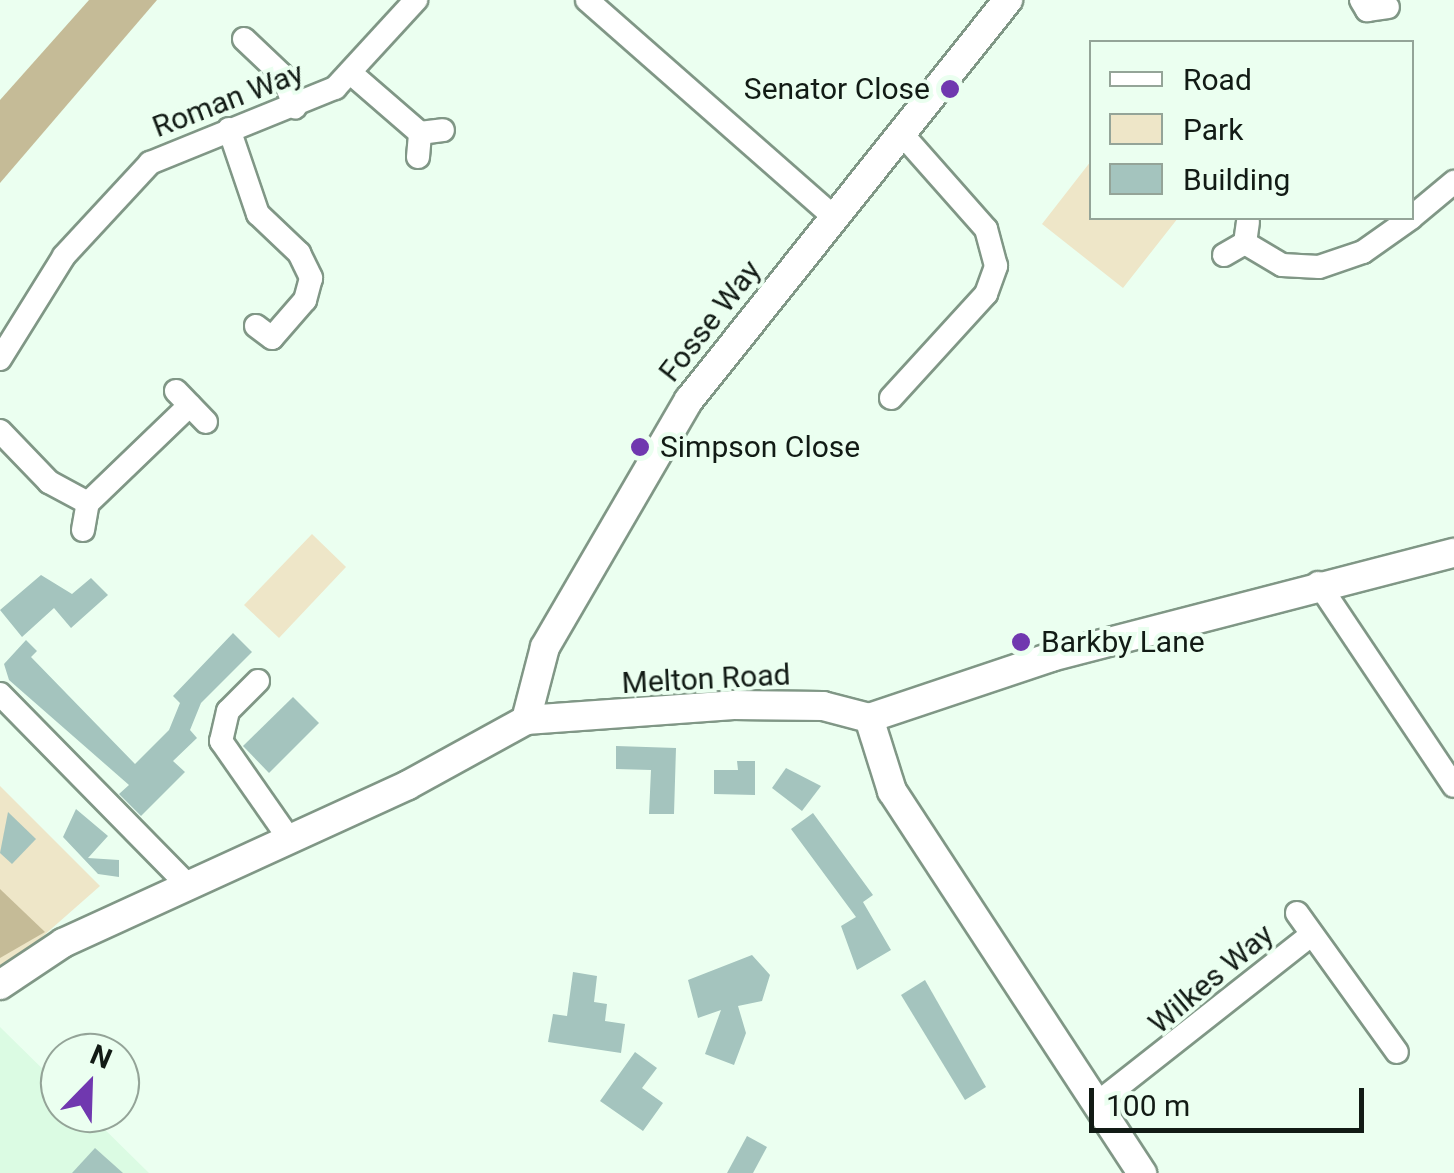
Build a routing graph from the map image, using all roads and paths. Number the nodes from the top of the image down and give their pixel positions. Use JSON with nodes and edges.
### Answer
{"nodes":[{"id":1,"x":587,"y":0,"type":"edge"},
{"id":2,"x":1008,"y":0,"type":"edge"},
{"id":3,"x":409,"y":2,"type":"edge"},
{"id":4,"x":260,"y":18,"type":"dead end"},
{"id":5,"x":352,"y":75,"type":"junction"},
{"id":6,"x":294,"y":108,"type":"junction"},
{"id":7,"x":229,"y":129,"type":"junction"},
{"id":8,"x":902,"y":134,"type":"junction"},
{"id":9,"x":418,"y":157,"type":"dead end"},
{"id":10,"x":1454,"y":182,"type":"edge"},
{"id":11,"x":1414,"y":215,"type":"edge"},
{"id":12,"x":834,"y":217,"type":"junction"},
{"id":13,"x":1407,"y":220,"type":"edge"},
{"id":14,"x":1239,"y":240,"type":"dead end"},
{"id":15,"x":256,"y":326,"type":"dead end"},
{"id":16,"x":0,"y":360,"type":"edge"},
{"id":17,"x":891,"y":398,"type":"dead end"},
{"id":18,"x":190,"y":406,"type":"dead end"},
{"id":19,"x":0,"y":431,"type":"edge"},
{"id":20,"x":88,"y":503,"type":"junction"},
{"id":21,"x":82,"y":530,"type":"dead end"},
{"id":22,"x":1454,"y":553,"type":"edge"},
{"id":23,"x":1318,"y":583,"type":"junction"},
{"id":24,"x":258,"y":681,"type":"dead end"},
{"id":25,"x":0,"y":694,"type":"edge"},
{"id":26,"x":869,"y":718,"type":"junction"},
{"id":27,"x":526,"y":720,"type":"junction"},
{"id":28,"x":1454,"y":786,"type":"edge"},
{"id":29,"x":290,"y":840,"type":"junction"},
{"id":30,"x":186,"y":884,"type":"junction"},
{"id":31,"x":1297,"y":913,"type":"dead end"},
{"id":32,"x":1310,"y":936,"type":"junction"},
{"id":33,"x":0,"y":985,"type":"edge"},
{"id":34,"x":1397,"y":1052,"type":"dead end"},
{"id":35,"x":1100,"y":1101,"type":"junction"},
{"id":36,"x":1142,"y":1173,"type":"edge"}],
"edges":[{"from":1,"to":12,"type":"street"},
{"from":2,"to":8,"type":"street","name":"Fosse Way"},
{"from":3,"to":5,"type":"street","name":"Roman Way"},
{"from":4,"to":6,"type":"street"},
{"from":5,"to":6,"type":"street","name":"Roman Way"},
{"from":5,"to":9,"type":"street"},
{"from":6,"to":7,"type":"street","name":"Roman Way"},
{"from":7,"to":15,"type":"street"},
{"from":7,"to":16,"type":"street","name":"Roman Way"},
{"from":8,"to":12,"type":"street","name":"Fosse Way"},
{"from":8,"to":17,"type":"street"},
{"from":10,"to":11,"type":"street"},
{"from":12,"to":27,"type":"street","name":"Fosse Way"},
{"from":13,"to":14,"type":"street"},
{"from":18,"to":20,"type":"street"},
{"from":19,"to":20,"type":"street"},
{"from":20,"to":21,"type":"street"},
{"from":22,"to":23,"type":"street"},
{"from":23,"to":26,"type":"street"},
{"from":23,"to":28,"type":"street"},
{"from":24,"to":29,"type":"street"},
{"from":25,"to":30,"type":"street"},
{"from":26,"to":27,"type":"street","name":"Melton Road"},
{"from":26,"to":35,"type":"street"},
{"from":27,"to":29,"type":"street","name":"Melton Road"},
{"from":29,"to":30,"type":"street","name":"Melton Road"},
{"from":30,"to":33,"type":"street","name":"Melton Road"},
{"from":31,"to":32,"type":"street"},
{"from":32,"to":34,"type":"street"},
{"from":32,"to":35,"type":"street","name":"Wilkes Way"},
{"from":35,"to":36,"type":"street"}]}
